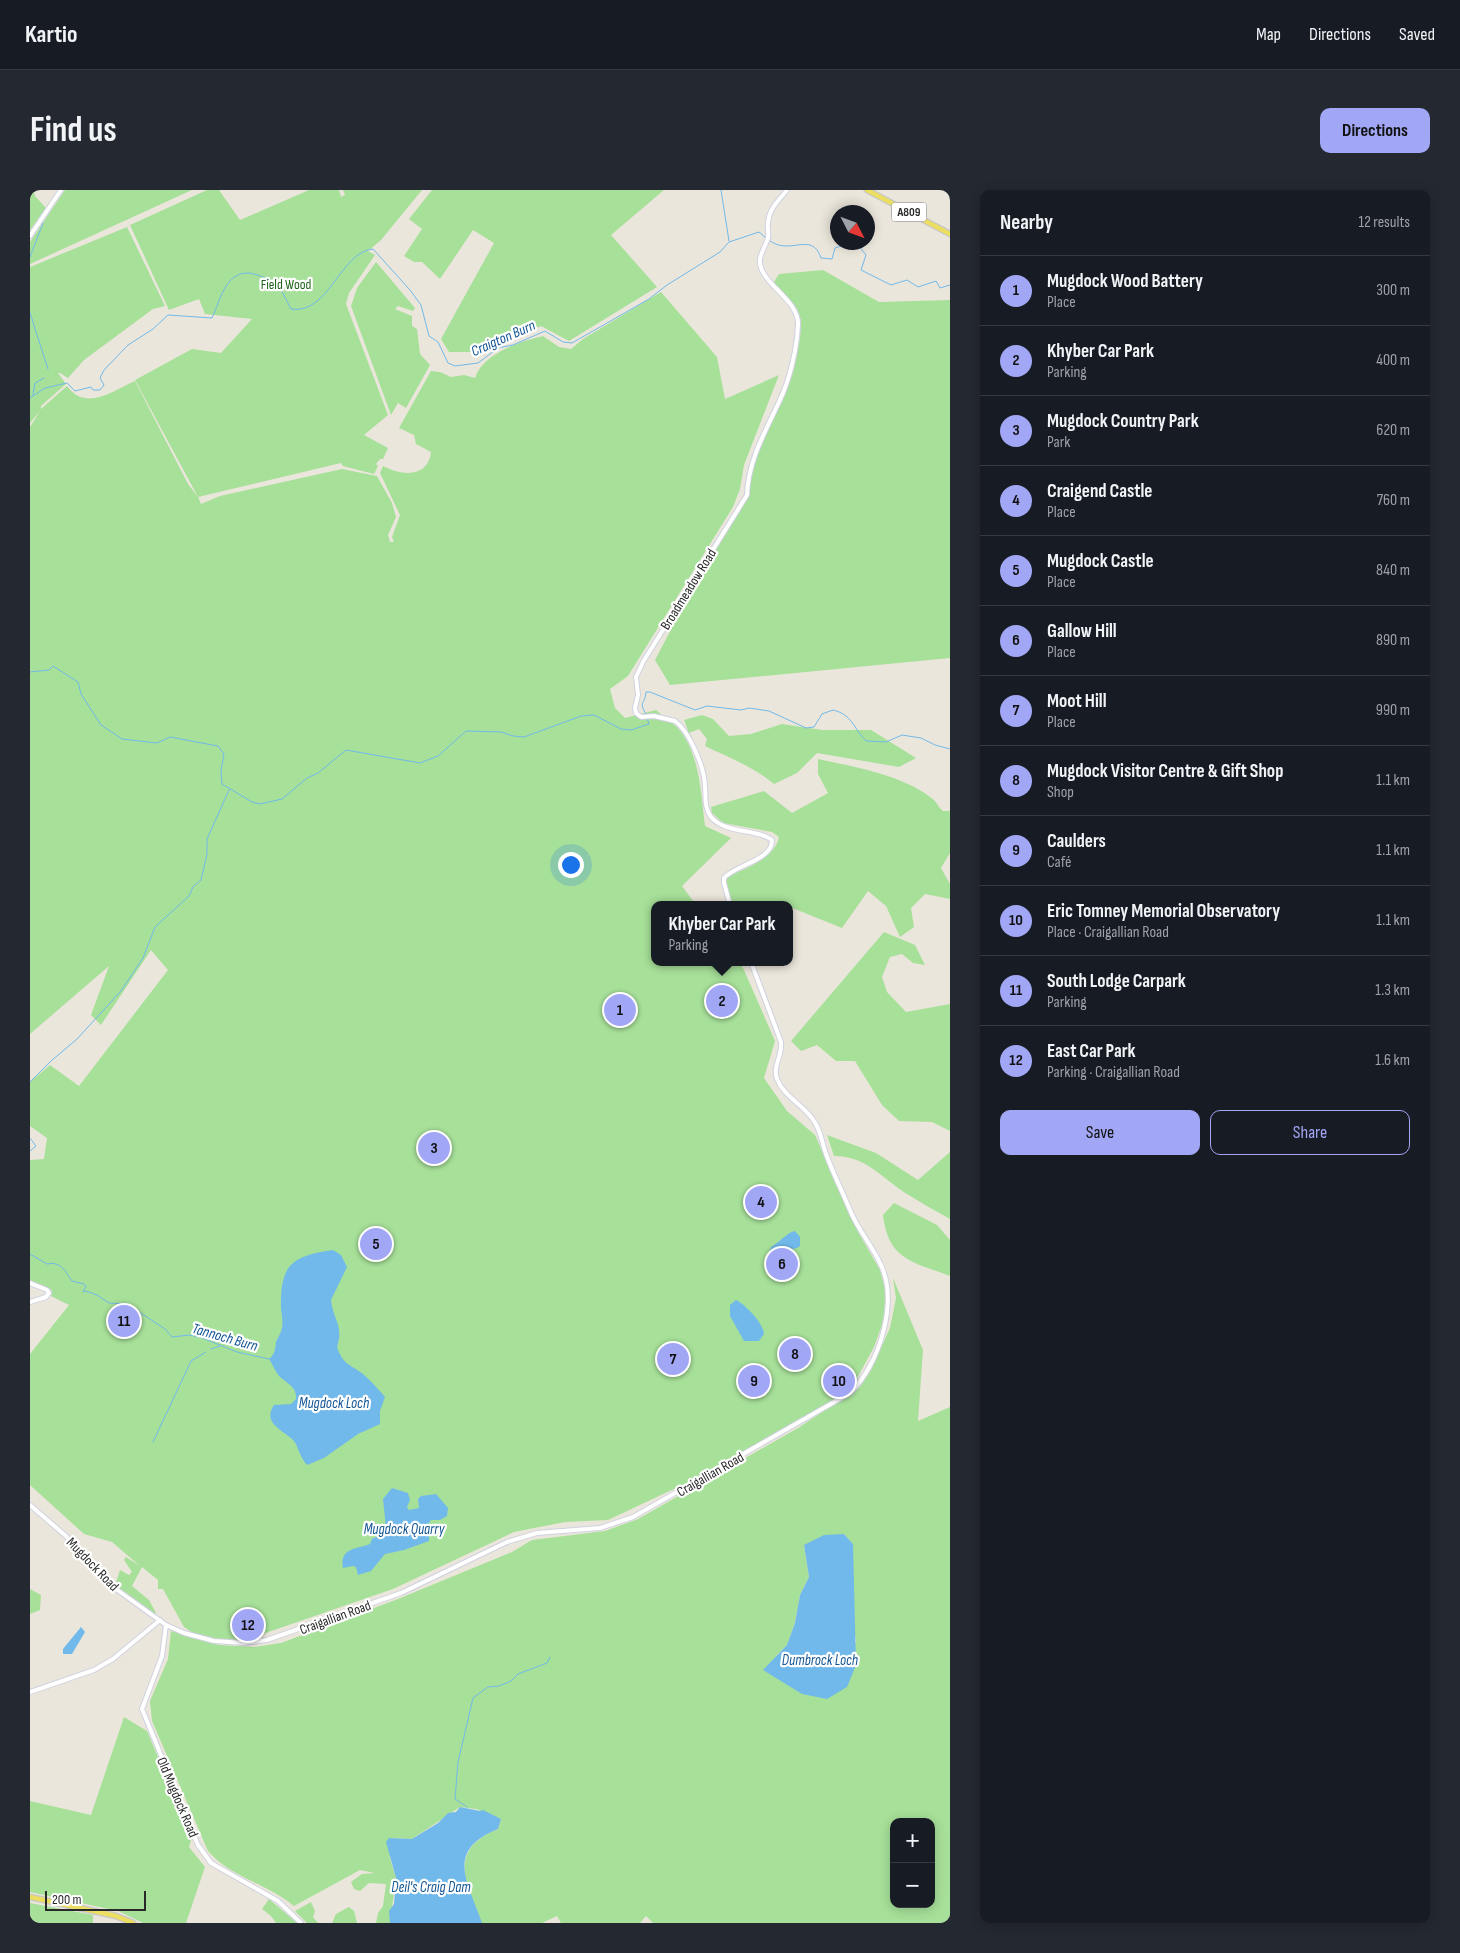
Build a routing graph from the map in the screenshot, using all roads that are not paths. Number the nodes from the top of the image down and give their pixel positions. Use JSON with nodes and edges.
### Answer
{"nodes":[{"id":1,"x":60,"y":190,"type":"edge"},
{"id":2,"x":787,"y":190,"type":"edge"},
{"id":3,"x":867,"y":190,"type":"edge"},
{"id":4,"x":950,"y":234,"type":"edge"},
{"id":5,"x":30,"y":236,"type":"edge"},
{"id":6,"x":729,"y":901,"type":"edge"},
{"id":7,"x":753,"y":966,"type":"edge"},
{"id":8,"x":30,"y":1283,"type":"edge"},
{"id":9,"x":30,"y":1302,"type":"edge"},
{"id":10,"x":30,"y":1505,"type":"edge"},
{"id":11,"x":160,"y":1620,"type":"junction"},
{"id":12,"x":166,"y":1625,"type":"junction"},
{"id":13,"x":30,"y":1692,"type":"edge"},
{"id":14,"x":30,"y":1897,"type":"edge"},
{"id":15,"x":133,"y":1923,"type":"edge"},
{"id":16,"x":301,"y":1923,"type":"edge"}],
"edges":[{"from":1,"to":5,"type":"street"},
{"from":2,"to":6,"type":"street","name":"Broadmeadow Road"},
{"from":3,"to":4,"type":"main road","number":"A809"},
{"from":7,"to":12,"type":"street","name":"Craigallian Road"},
{"from":8,"to":9,"type":"street"},
{"from":10,"to":11,"type":"street","name":"Mugdock Road"},
{"from":11,"to":12,"type":"street","name":"Craigallian Road"},
{"from":11,"to":13,"type":"street"},
{"from":12,"to":16,"type":"street","name":"Old Mugdock Road"},
{"from":14,"to":15,"type":"main road"}]}
